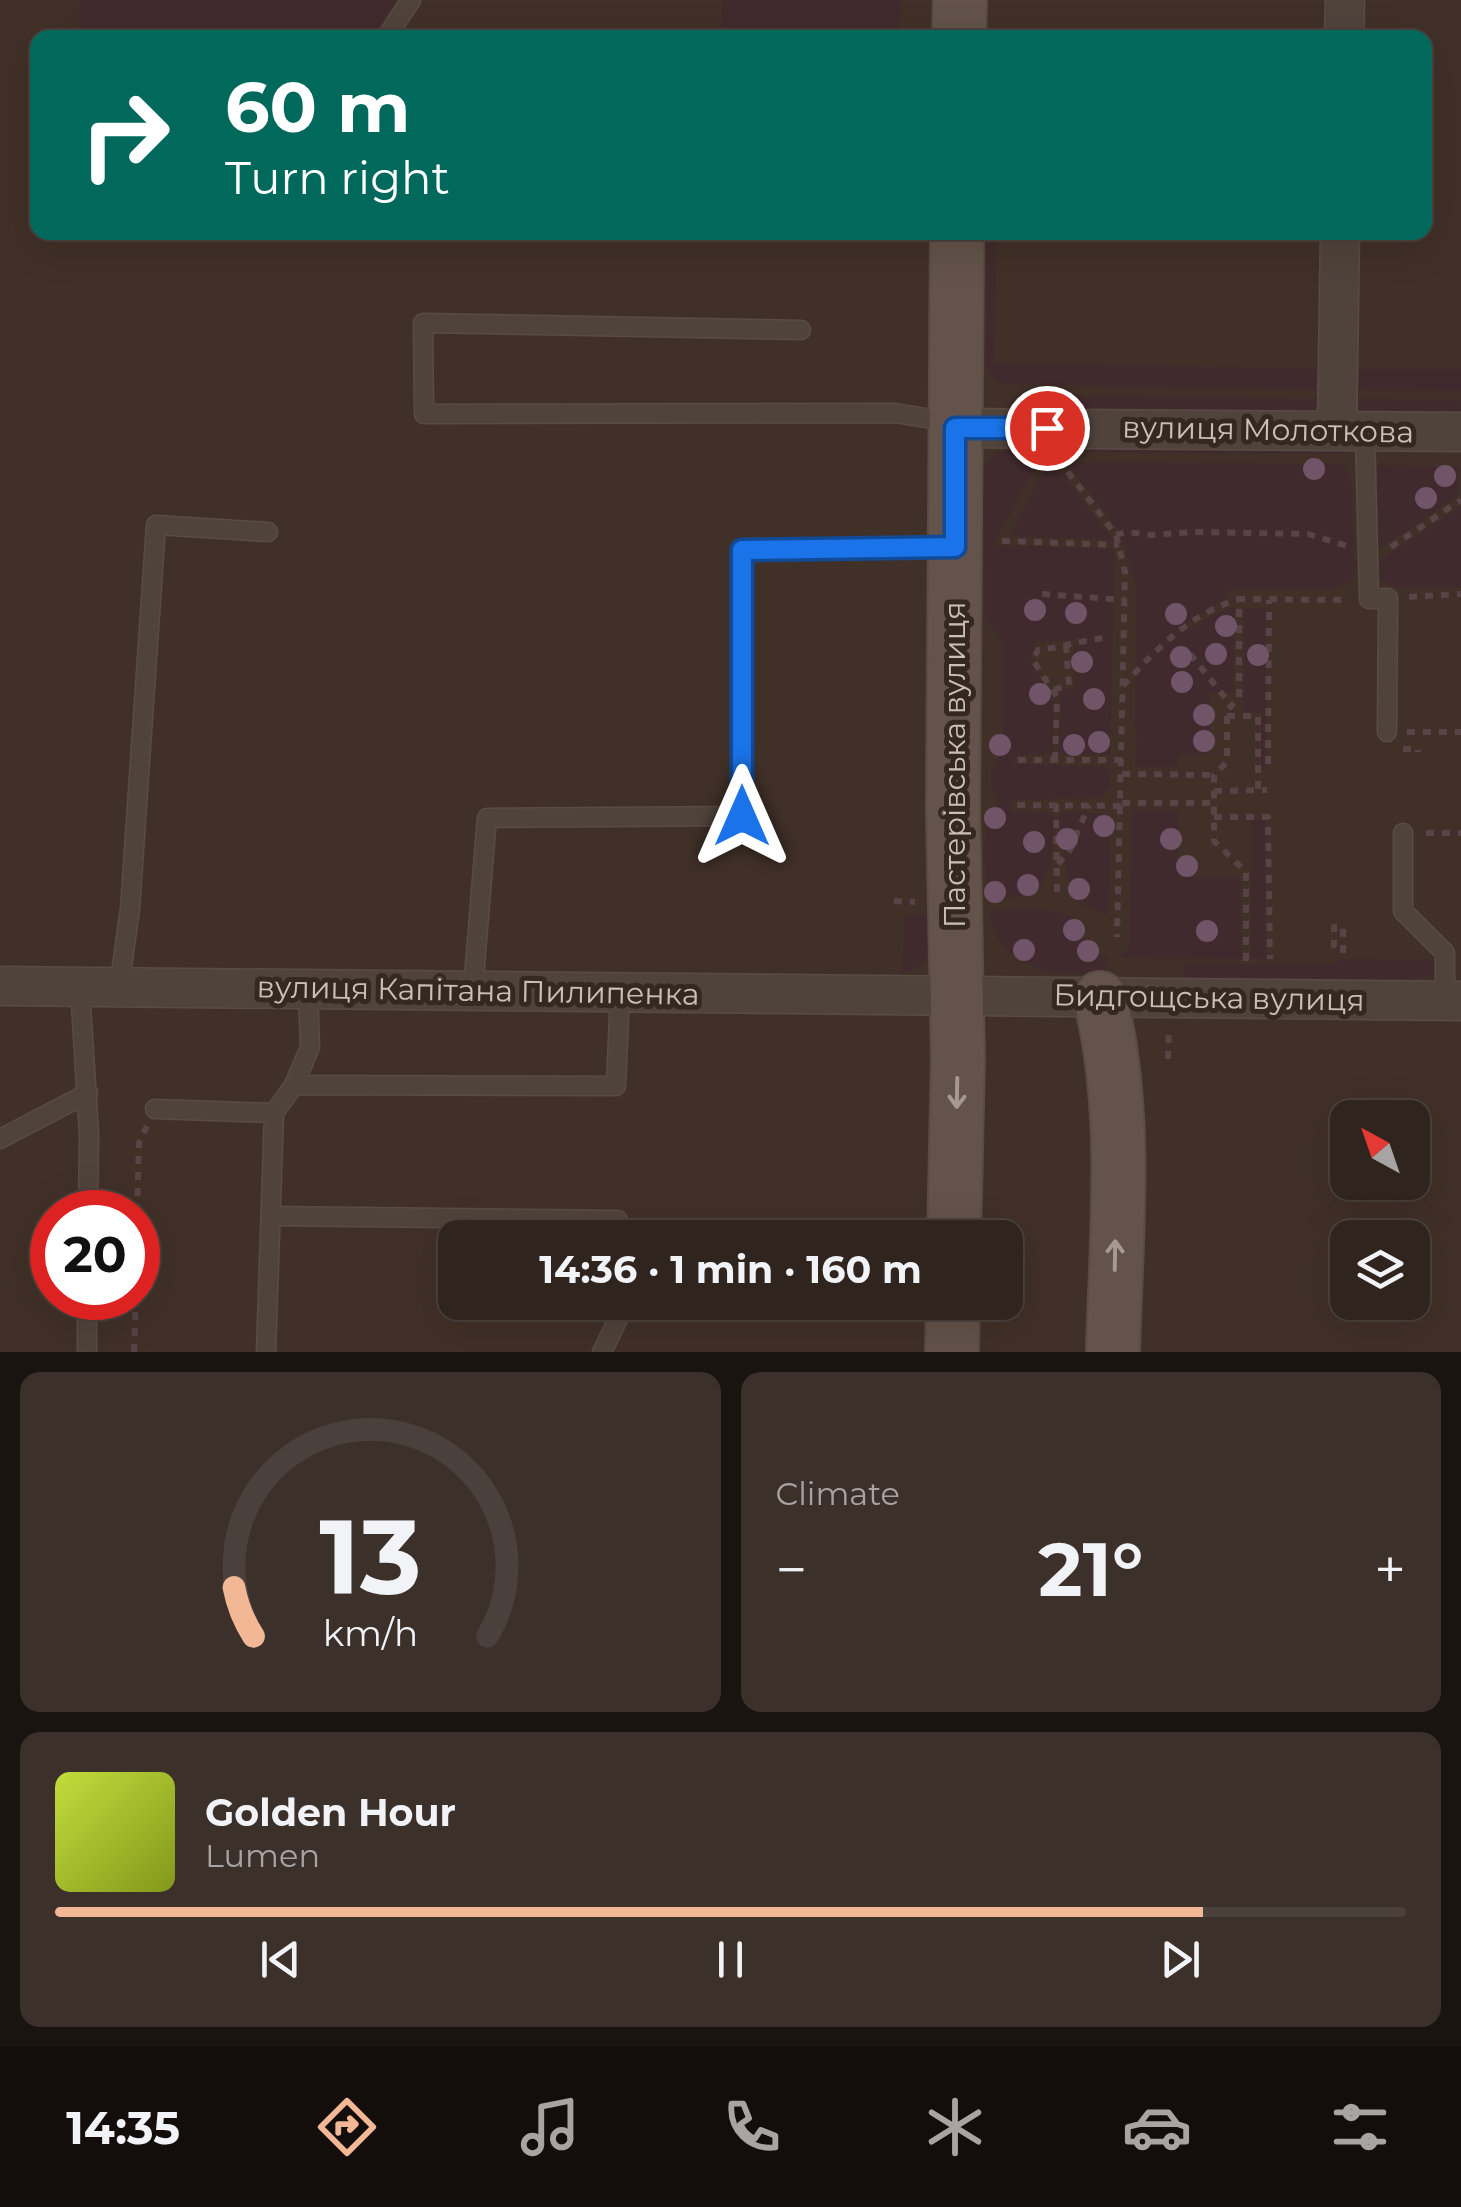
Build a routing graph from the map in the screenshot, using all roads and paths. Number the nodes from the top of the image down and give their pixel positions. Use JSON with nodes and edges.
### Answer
{"nodes":[{"id":1,"x":411,"y":0,"type":"edge"},
{"id":2,"x":960,"y":0,"type":"edge"},
{"id":3,"x":1345,"y":0,"type":"edge"},
{"id":4,"x":391,"y":30,"type":"edge"},
{"id":5,"x":959,"y":30,"type":"edge"},
{"id":6,"x":1344,"y":30,"type":"edge"},
{"id":7,"x":957,"y":240,"type":"edge"},
{"id":8,"x":1340,"y":240,"type":"edge"},
{"id":9,"x":801,"y":330,"type":"dead end"},
{"id":10,"x":955,"y":426,"type":"junction"},
{"id":11,"x":1351,"y":430,"type":"junction"},
{"id":12,"x":1461,"y":432,"type":"edge"},
{"id":13,"x":1056,"y":457,"type":"dead end"},
{"id":14,"x":1461,"y":500,"type":"edge"},
{"id":15,"x":268,"y":532,"type":"dead end"},
{"id":16,"x":1116,"y":535,"type":"junction"},
{"id":17,"x":978,"y":544,"type":"junction"},
{"id":18,"x":1119,"y":545,"type":"junction"},
{"id":19,"x":1362,"y":552,"type":"junction"},
{"id":20,"x":1042,"y":594,"type":"dead end"},
{"id":21,"x":1461,"y":594,"type":"edge"},
{"id":22,"x":1388,"y":598,"type":"junction"},
{"id":23,"x":1239,"y":599,"type":"junction"},
{"id":24,"x":1125,"y":600,"type":"junction"},
{"id":25,"x":1269,"y":600,"type":"junction"},
{"id":26,"x":1332,"y":600,"type":"dead end"},
{"id":27,"x":1105,"y":638,"type":"dead end"},
{"id":28,"x":1066,"y":646,"type":"junction"},
{"id":29,"x":1190,"y":654,"type":"dead end"},
{"id":30,"x":1123,"y":686,"type":"junction"},
{"id":31,"x":1054,"y":690,"type":"junction"},
{"id":32,"x":1231,"y":705,"type":"junction"},
{"id":33,"x":1227,"y":716,"type":"junction"},
{"id":34,"x":1388,"y":732,"type":"dead end"},
{"id":35,"x":1404,"y":749,"type":"dead end"},
{"id":36,"x":1418,"y":752,"type":"dead end"},
{"id":37,"x":1018,"y":760,"type":"dead end"},
{"id":38,"x":1055,"y":760,"type":"junction"},
{"id":39,"x":1122,"y":760,"type":"junction"},
{"id":40,"x":1268,"y":764,"type":"dead end"},
{"id":41,"x":1122,"y":774,"type":"junction"},
{"id":42,"x":1214,"y":775,"type":"junction"},
{"id":43,"x":1214,"y":791,"type":"junction"},
{"id":44,"x":1056,"y":804,"type":"junction"},
{"id":45,"x":1122,"y":804,"type":"junction"},
{"id":46,"x":1214,"y":804,"type":"junction"},
{"id":47,"x":1088,"y":805,"type":"junction"},
{"id":48,"x":1017,"y":806,"type":"dead end"},
{"id":49,"x":1214,"y":817,"type":"junction"},
{"id":50,"x":1403,"y":833,"type":"joint"},
{"id":51,"x":1461,"y":833,"type":"edge"},
{"id":52,"x":1058,"y":864,"type":"junction"},
{"id":53,"x":1057,"y":896,"type":"dead end"},
{"id":54,"x":1116,"y":937,"type":"dead end"},
{"id":55,"x":1331,"y":945,"type":"dead end"},
{"id":56,"x":1343,"y":953,"type":"dead end"},
{"id":57,"x":1270,"y":960,"type":"dead end"},
{"id":58,"x":1246,"y":961,"type":"dead end"},
{"id":59,"x":0,"y":986,"type":"edge"},
{"id":60,"x":80,"y":988,"type":"junction"},
{"id":61,"x":119,"y":988,"type":"junction"},
{"id":62,"x":473,"y":989,"type":"junction"},
{"id":63,"x":308,"y":990,"type":"junction"},
{"id":64,"x":620,"y":993,"type":"junction"},
{"id":65,"x":956,"y":995,"type":"junction"},
{"id":66,"x":1100,"y":998,"type":"junction"},
{"id":67,"x":1453,"y":1001,"type":"edge"},
{"id":68,"x":1169,"y":1017,"type":"dead end"},
{"id":69,"x":1168,"y":1059,"type":"dead end"},
{"id":70,"x":294,"y":1085,"type":"junction"},
{"id":71,"x":88,"y":1093,"type":"junction"},
{"id":72,"x":155,"y":1109,"type":"joint"},
{"id":73,"x":274,"y":1113,"type":"junction"},
{"id":74,"x":0,"y":1139,"type":"edge"},
{"id":75,"x":88,"y":1190,"type":"edge"},
{"id":76,"x":138,"y":1190,"type":"edge"},
{"id":77,"x":271,"y":1216,"type":"junction"},
{"id":78,"x":954,"y":1220,"type":"edge"},
{"id":79,"x":438,"y":1223,"type":"edge"},
{"id":80,"x":88,"y":1320,"type":"edge"},
{"id":81,"x":135,"y":1320,"type":"edge"},
{"id":82,"x":618,"y":1320,"type":"edge"},
{"id":83,"x":953,"y":1320,"type":"edge"},
{"id":84,"x":87,"y":1352,"type":"edge"},
{"id":85,"x":134,"y":1352,"type":"edge"},
{"id":86,"x":266,"y":1352,"type":"edge"},
{"id":87,"x":602,"y":1352,"type":"edge"},
{"id":88,"x":952,"y":1352,"type":"edge"},
{"id":89,"x":1113,"y":1352,"type":"edge"}],
"edges":[{"from":1,"to":4,"type":"lane"},
{"from":2,"to":5,"type":"main road"},
{"from":3,"to":6,"type":"street"},
{"from":7,"to":10,"type":"main road","name":"Пастерівська вулиця"},
{"from":8,"to":11,"type":"street"},
{"from":9,"to":10,"type":"lane"},
{"from":10,"to":11,"type":"street","name":"вулиця Молоткова"},
{"from":10,"to":17,"type":"main road","name":"Пастерівська вулиця"},
{"from":11,"to":12,"type":"street","name":"вулиця Молоткова"},
{"from":11,"to":19,"type":"lane"},
{"from":13,"to":16,"type":"path"},
{"from":14,"to":19,"type":"path"},
{"from":15,"to":61,"type":"lane"},
{"from":16,"to":18,"type":"path"},
{"from":16,"to":19,"type":"path"},
{"from":17,"to":18,"type":"path"},
{"from":17,"to":62,"type":"lane"},
{"from":17,"to":65,"type":"main road","name":"Пастерівська вулиця"},
{"from":18,"to":24,"type":"path"},
{"from":19,"to":22,"type":"lane"},
{"from":20,"to":24,"type":"path"},
{"from":21,"to":22,"type":"path"},
{"from":22,"to":34,"type":"lane"},
{"from":23,"to":25,"type":"path"},
{"from":23,"to":30,"type":"path"},
{"from":23,"to":32,"type":"path"},
{"from":24,"to":30,"type":"path"},
{"from":25,"to":26,"type":"path"},
{"from":25,"to":40,"type":"path"},
{"from":27,"to":28,"type":"path"},
{"from":28,"to":31,"type":"path"},
{"from":28,"to":31,"type":"path"},
{"from":29,"to":32,"type":"path"},
{"from":30,"to":39,"type":"path"},
{"from":31,"to":38,"type":"path"},
{"from":32,"to":33,"type":"path"},
{"from":33,"to":42,"type":"path"},
{"from":33,"to":43,"type":"path"},
{"from":35,"to":36,"type":"path"},
{"from":37,"to":38,"type":"path"},
{"from":38,"to":39,"type":"path"},
{"from":39,"to":41,"type":"path"},
{"from":41,"to":42,"type":"path"},
{"from":41,"to":45,"type":"path"},
{"from":42,"to":43,"type":"path"},
{"from":43,"to":46,"type":"path"},
{"from":44,"to":47,"type":"path"},
{"from":44,"to":48,"type":"path"},
{"from":44,"to":52,"type":"path"},
{"from":45,"to":46,"type":"path"},
{"from":45,"to":47,"type":"path"},
{"from":45,"to":54,"type":"path"},
{"from":46,"to":49,"type":"path"},
{"from":47,"to":52,"type":"path"},
{"from":49,"to":57,"type":"path"},
{"from":49,"to":58,"type":"path"},
{"from":50,"to":51,"type":"path"},
{"from":50,"to":67,"type":"lane"},
{"from":52,"to":53,"type":"path"},
{"from":55,"to":56,"type":"path"},
{"from":59,"to":60,"type":"street","name":"вулиця Капітана Пилипенка"},
{"from":60,"to":61,"type":"street","name":"вулиця Капітана Пилипенка"},
{"from":60,"to":71,"type":"lane"},
{"from":61,"to":63,"type":"street","name":"вулиця Капітана Пилипенка"},
{"from":62,"to":63,"type":"street","name":"вулиця Капітана Пилипенка"},
{"from":62,"to":64,"type":"street","name":"вулиця Капітана Пилипенка"},
{"from":63,"to":70,"type":"lane"},
{"from":64,"to":65,"type":"street","name":"вулиця Капітана Пилипенка"},
{"from":64,"to":70,"type":"lane"},
{"from":65,"to":66,"type":"street","name":"Бидгощська вулиця"},
{"from":65,"to":78,"type":"main road","name":"Пастерівська вулиця","one_way":true},
{"from":66,"to":67,"type":"street","name":"Бидгощська вулиця"},
{"from":89,"to":66,"type":"main road","one_way":true},
{"from":68,"to":69,"type":"path"},
{"from":70,"to":73,"type":"lane"},
{"from":71,"to":74,"type":"lane"},
{"from":71,"to":75,"type":"lane"},
{"from":72,"to":73,"type":"lane"},
{"from":72,"to":76,"type":"path"},
{"from":73,"to":77,"type":"lane"},
{"from":77,"to":79,"type":"lane"},
{"from":77,"to":86,"type":"lane"},
{"from":80,"to":84,"type":"lane"},
{"from":81,"to":85,"type":"path"},
{"from":82,"to":87,"type":"lane"},
{"from":83,"to":88,"type":"main road"}]}
